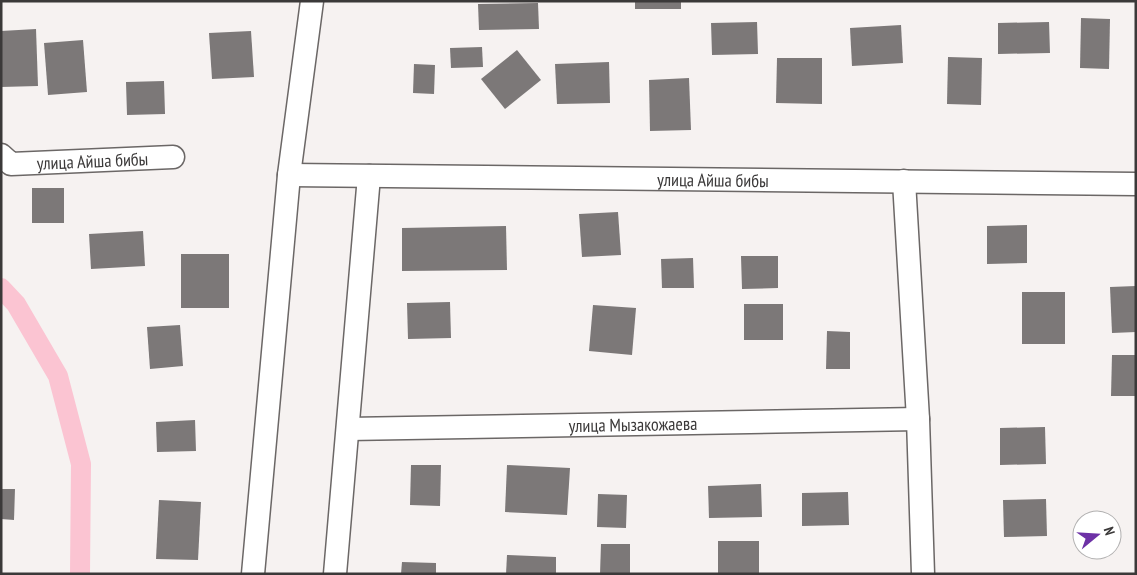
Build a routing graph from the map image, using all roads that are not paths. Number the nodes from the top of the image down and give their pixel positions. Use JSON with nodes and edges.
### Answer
{"nodes":[{"id":1,"x":312,"y":1,"type":"edge"},
{"id":2,"x":173,"y":157,"type":"dead end"},
{"id":3,"x":6,"y":160,"type":"edge"},
{"id":4,"x":289,"y":175,"type":"junction"},
{"id":5,"x":369,"y":176,"type":"junction"},
{"id":6,"x":904,"y":181,"type":"junction"},
{"id":7,"x":1136,"y":184,"type":"edge"},
{"id":8,"x":918,"y":418,"type":"junction"},
{"id":9,"x":348,"y":429,"type":"junction"},
{"id":10,"x":253,"y":574,"type":"edge"},
{"id":11,"x":335,"y":574,"type":"edge"},
{"id":12,"x":923,"y":574,"type":"edge"}],
"edges":[{"from":1,"to":4,"type":"street"},
{"from":2,"to":3,"type":"street","name":"улица Айша бибы"},
{"from":4,"to":5,"type":"street","name":"улица Айша бибы"},
{"from":4,"to":10,"type":"street"},
{"from":5,"to":6,"type":"street","name":"улица Айша бибы"},
{"from":5,"to":9,"type":"street"},
{"from":6,"to":7,"type":"street","name":"улица Айша бибы"},
{"from":6,"to":8,"type":"street"},
{"from":8,"to":9,"type":"street","name":"улица Мызакожаева"},
{"from":8,"to":12,"type":"street"},
{"from":9,"to":11,"type":"street"}]}
